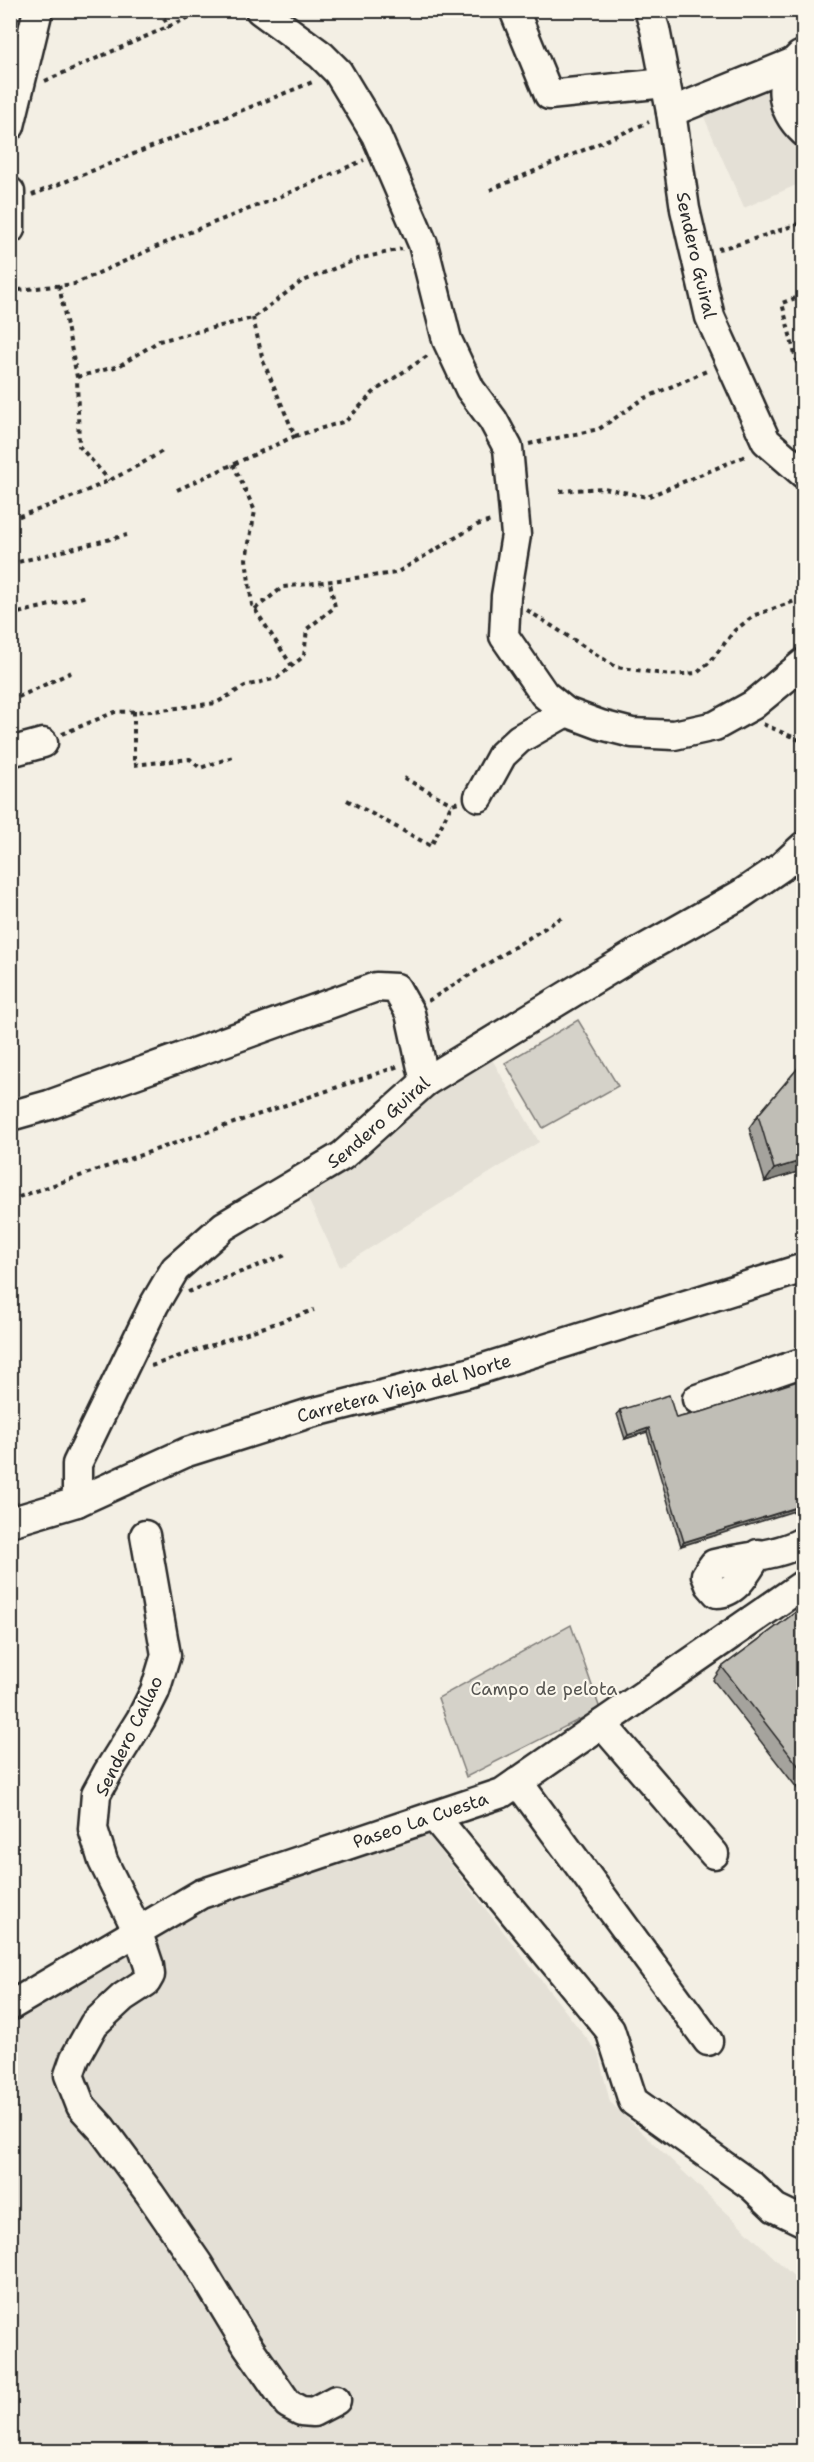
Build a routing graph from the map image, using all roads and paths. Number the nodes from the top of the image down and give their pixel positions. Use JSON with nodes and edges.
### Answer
{"nodes":[{"id":1,"x":38,"y":10,"type":"edge"},
{"id":2,"x":160,"y":10,"type":"edge"},
{"id":3,"x":206,"y":10,"type":"edge"},
{"id":4,"x":260,"y":10,"type":"edge"},
{"id":5,"x":514,"y":10,"type":"edge"},
{"id":6,"x":649,"y":10,"type":"edge"},
{"id":7,"x":169,"y":28,"type":"junction"},
{"id":8,"x":798,"y":58,"type":"edge"},
{"id":9,"x":338,"y":72,"type":"junction"},
{"id":10,"x":665,"y":83,"type":"junction"},
{"id":11,"x":14,"y":93,"type":"edge"},
{"id":12,"x":671,"y":112,"type":"junction"},
{"id":13,"x":10,"y":126,"type":"edge"},
{"id":14,"x":804,"y":132,"type":"edge"},
{"id":15,"x":384,"y":151,"type":"junction"},
{"id":16,"x":490,"y":190,"type":"dead end"},
{"id":17,"x":11,"y":208,"type":"edge"},
{"id":18,"x":804,"y":222,"type":"edge"},
{"id":19,"x":423,"y":244,"type":"junction"},
{"id":20,"x":696,"y":253,"type":"junction"},
{"id":21,"x":59,"y":285,"type":"junction"},
{"id":22,"x":10,"y":291,"type":"edge"},
{"id":23,"x":804,"y":295,"type":"edge"},
{"id":24,"x":254,"y":318,"type":"junction"},
{"id":25,"x":447,"y":340,"type":"junction"},
{"id":26,"x":729,"y":362,"type":"junction"},
{"id":27,"x":76,"y":377,"type":"junction"},
{"id":28,"x":804,"y":378,"type":"edge"},
{"id":29,"x":294,"y":435,"type":"junction"},
{"id":30,"x":771,"y":445,"type":"junction"},
{"id":31,"x":508,"y":448,"type":"junction"},
{"id":32,"x":164,"y":450,"type":"dead end"},
{"id":33,"x":233,"y":464,"type":"junction"},
{"id":34,"x":804,"y":474,"type":"edge"},
{"id":35,"x":110,"y":480,"type":"junction"},
{"id":36,"x":177,"y":489,"type":"dead end"},
{"id":37,"x":560,"y":491,"type":"dead end"},
{"id":38,"x":515,"y":514,"type":"junction"},
{"id":39,"x":10,"y":519,"type":"edge"},
{"id":40,"x":127,"y":535,"type":"dead end"},
{"id":41,"x":10,"y":564,"type":"edge"},
{"id":42,"x":330,"y":582,"type":"junction"},
{"id":43,"x":87,"y":596,"type":"dead end"},
{"id":44,"x":506,"y":596,"type":"junction"},
{"id":45,"x":804,"y":598,"type":"edge"},
{"id":46,"x":255,"y":609,"type":"junction"},
{"id":47,"x":10,"y":615,"type":"edge"},
{"id":48,"x":804,"y":663,"type":"edge"},
{"id":49,"x":292,"y":666,"type":"junction"},
{"id":50,"x":72,"y":672,"type":"dead end"},
{"id":51,"x":10,"y":701,"type":"edge"},
{"id":52,"x":134,"y":711,"type":"junction"},
{"id":53,"x":566,"y":712,"type":"junction"},
{"id":54,"x":738,"y":713,"type":"junction"},
{"id":55,"x":804,"y":742,"type":"edge"},
{"id":56,"x":43,"y":743,"type":"joint"},
{"id":57,"x":10,"y":752,"type":"edge"},
{"id":58,"x":236,"y":756,"type":"dead end"},
{"id":59,"x":404,"y":778,"type":"dead end"},
{"id":60,"x":347,"y":800,"type":"dead end"},
{"id":61,"x":466,"y":800,"type":"junction"},
{"id":62,"x":804,"y":846,"type":"edge"},
{"id":63,"x":564,"y":916,"type":"dead end"},
{"id":64,"x":410,"y":1013,"type":"junction"},
{"id":65,"x":422,"y":1070,"type":"junction"},
{"id":66,"x":10,"y":1116,"type":"edge"},
{"id":67,"x":10,"y":1200,"type":"edge"},
{"id":68,"x":286,"y":1255,"type":"dead end"},
{"id":69,"x":804,"y":1269,"type":"edge"},
{"id":70,"x":187,"y":1293,"type":"dead end"},
{"id":71,"x":314,"y":1310,"type":"dead end"},
{"id":72,"x":804,"y":1362,"type":"edge"},
{"id":73,"x":119,"y":1377,"type":"junction"},
{"id":74,"x":697,"y":1399,"type":"dead end"},
{"id":75,"x":78,"y":1502,"type":"junction"},
{"id":76,"x":10,"y":1522,"type":"edge"},
{"id":77,"x":145,"y":1534,"type":"dead end"},
{"id":78,"x":804,"y":1541,"type":"edge"},
{"id":79,"x":759,"y":1554,"type":"dead end"},
{"id":80,"x":804,"y":1584,"type":"edge"},
{"id":81,"x":602,"y":1724,"type":"junction"},
{"id":82,"x":518,"y":1782,"type":"junction"},
{"id":83,"x":434,"y":1816,"type":"junction"},
{"id":84,"x":714,"y":1854,"type":"dead end"},
{"id":85,"x":137,"y":1930,"type":"junction"},
{"id":86,"x":10,"y":2006,"type":"edge"},
{"id":87,"x":708,"y":2041,"type":"dead end"},
{"id":88,"x":804,"y":2222,"type":"edge"},
{"id":89,"x":336,"y":2400,"type":"dead end"}],
"edges":[{"from":1,"to":11,"type":"street"},
{"from":2,"to":7,"type":"path"},
{"from":3,"to":7,"type":"path"},
{"from":4,"to":9,"type":"street"},
{"from":5,"to":10,"type":"street"},
{"from":6,"to":10,"type":"street","name":"Sendero Guiral"},
{"from":7,"to":11,"type":"path"},
{"from":8,"to":12,"type":"street"},
{"from":8,"to":14,"type":"street"},
{"from":9,"to":15,"type":"street"},
{"from":9,"to":17,"type":"path"},
{"from":10,"to":12,"type":"street","name":"Sendero Guiral"},
{"from":11,"to":13,"type":"street"},
{"from":12,"to":16,"type":"path"},
{"from":12,"to":20,"type":"street","name":"Sendero Guiral"},
{"from":15,"to":19,"type":"street"},
{"from":15,"to":21,"type":"path"},
{"from":18,"to":20,"type":"path"},
{"from":19,"to":24,"type":"path"},
{"from":19,"to":25,"type":"street"},
{"from":20,"to":26,"type":"street","name":"Sendero Guiral"},
{"from":21,"to":22,"type":"path"},
{"from":21,"to":27,"type":"path"},
{"from":23,"to":28,"type":"path"},
{"from":24,"to":27,"type":"path"},
{"from":24,"to":29,"type":"path"},
{"from":25,"to":29,"type":"path"},
{"from":25,"to":31,"type":"street"},
{"from":26,"to":30,"type":"street","name":"Sendero Guiral"},
{"from":26,"to":31,"type":"path"},
{"from":27,"to":35,"type":"path"},
{"from":29,"to":33,"type":"path"},
{"from":30,"to":34,"type":"street","name":"Sendero Guiral"},
{"from":30,"to":37,"type":"path"},
{"from":31,"to":38,"type":"street"},
{"from":32,"to":35,"type":"path"},
{"from":33,"to":36,"type":"path"},
{"from":33,"to":46,"type":"path"},
{"from":35,"to":39,"type":"path"},
{"from":38,"to":42,"type":"path"},
{"from":38,"to":44,"type":"street"},
{"from":40,"to":41,"type":"path"},
{"from":42,"to":46,"type":"path"},
{"from":42,"to":49,"type":"path"},
{"from":43,"to":47,"type":"path"},
{"from":44,"to":45,"type":"path"},
{"from":44,"to":53,"type":"street"},
{"from":46,"to":49,"type":"path"},
{"from":48,"to":54,"type":"street"},
{"from":49,"to":52,"type":"path"},
{"from":50,"to":51,"type":"path"},
{"from":52,"to":56,"type":"path"},
{"from":52,"to":58,"type":"path"},
{"from":53,"to":54,"type":"street"},
{"from":53,"to":61,"type":"street"},
{"from":54,"to":55,"type":"path"},
{"from":56,"to":57,"type":"street"},
{"from":59,"to":61,"type":"path"},
{"from":60,"to":61,"type":"path"},
{"from":62,"to":65,"type":"street","name":"Sendero Guiral"},
{"from":63,"to":64,"type":"path"},
{"from":64,"to":65,"type":"street"},
{"from":64,"to":66,"type":"street"},
{"from":65,"to":67,"type":"path"},
{"from":65,"to":73,"type":"street","name":"Sendero Guiral"},
{"from":68,"to":70,"type":"path"},
{"from":69,"to":75,"type":"street","name":"Carretera Vieja del Norte"},
{"from":71,"to":73,"type":"path"},
{"from":72,"to":74,"type":"street"},
{"from":73,"to":75,"type":"street","name":"Sendero Guiral"},
{"from":75,"to":76,"type":"street","name":"Carretera Vieja del Norte"},
{"from":77,"to":85,"type":"street","name":"Sendero Callao"},
{"from":78,"to":79,"type":"street"},
{"from":80,"to":81,"type":"street","name":"Paseo La Cuesta"},
{"from":81,"to":82,"type":"street","name":"Paseo La Cuesta"},
{"from":81,"to":84,"type":"street"},
{"from":82,"to":83,"type":"street","name":"Paseo La Cuesta"},
{"from":82,"to":87,"type":"street"},
{"from":83,"to":85,"type":"street","name":"Paseo La Cuesta"},
{"from":83,"to":88,"type":"street"},
{"from":85,"to":86,"type":"street","name":"Paseo La Cuesta"},
{"from":85,"to":89,"type":"street","name":"Sendero Callao"}]}
